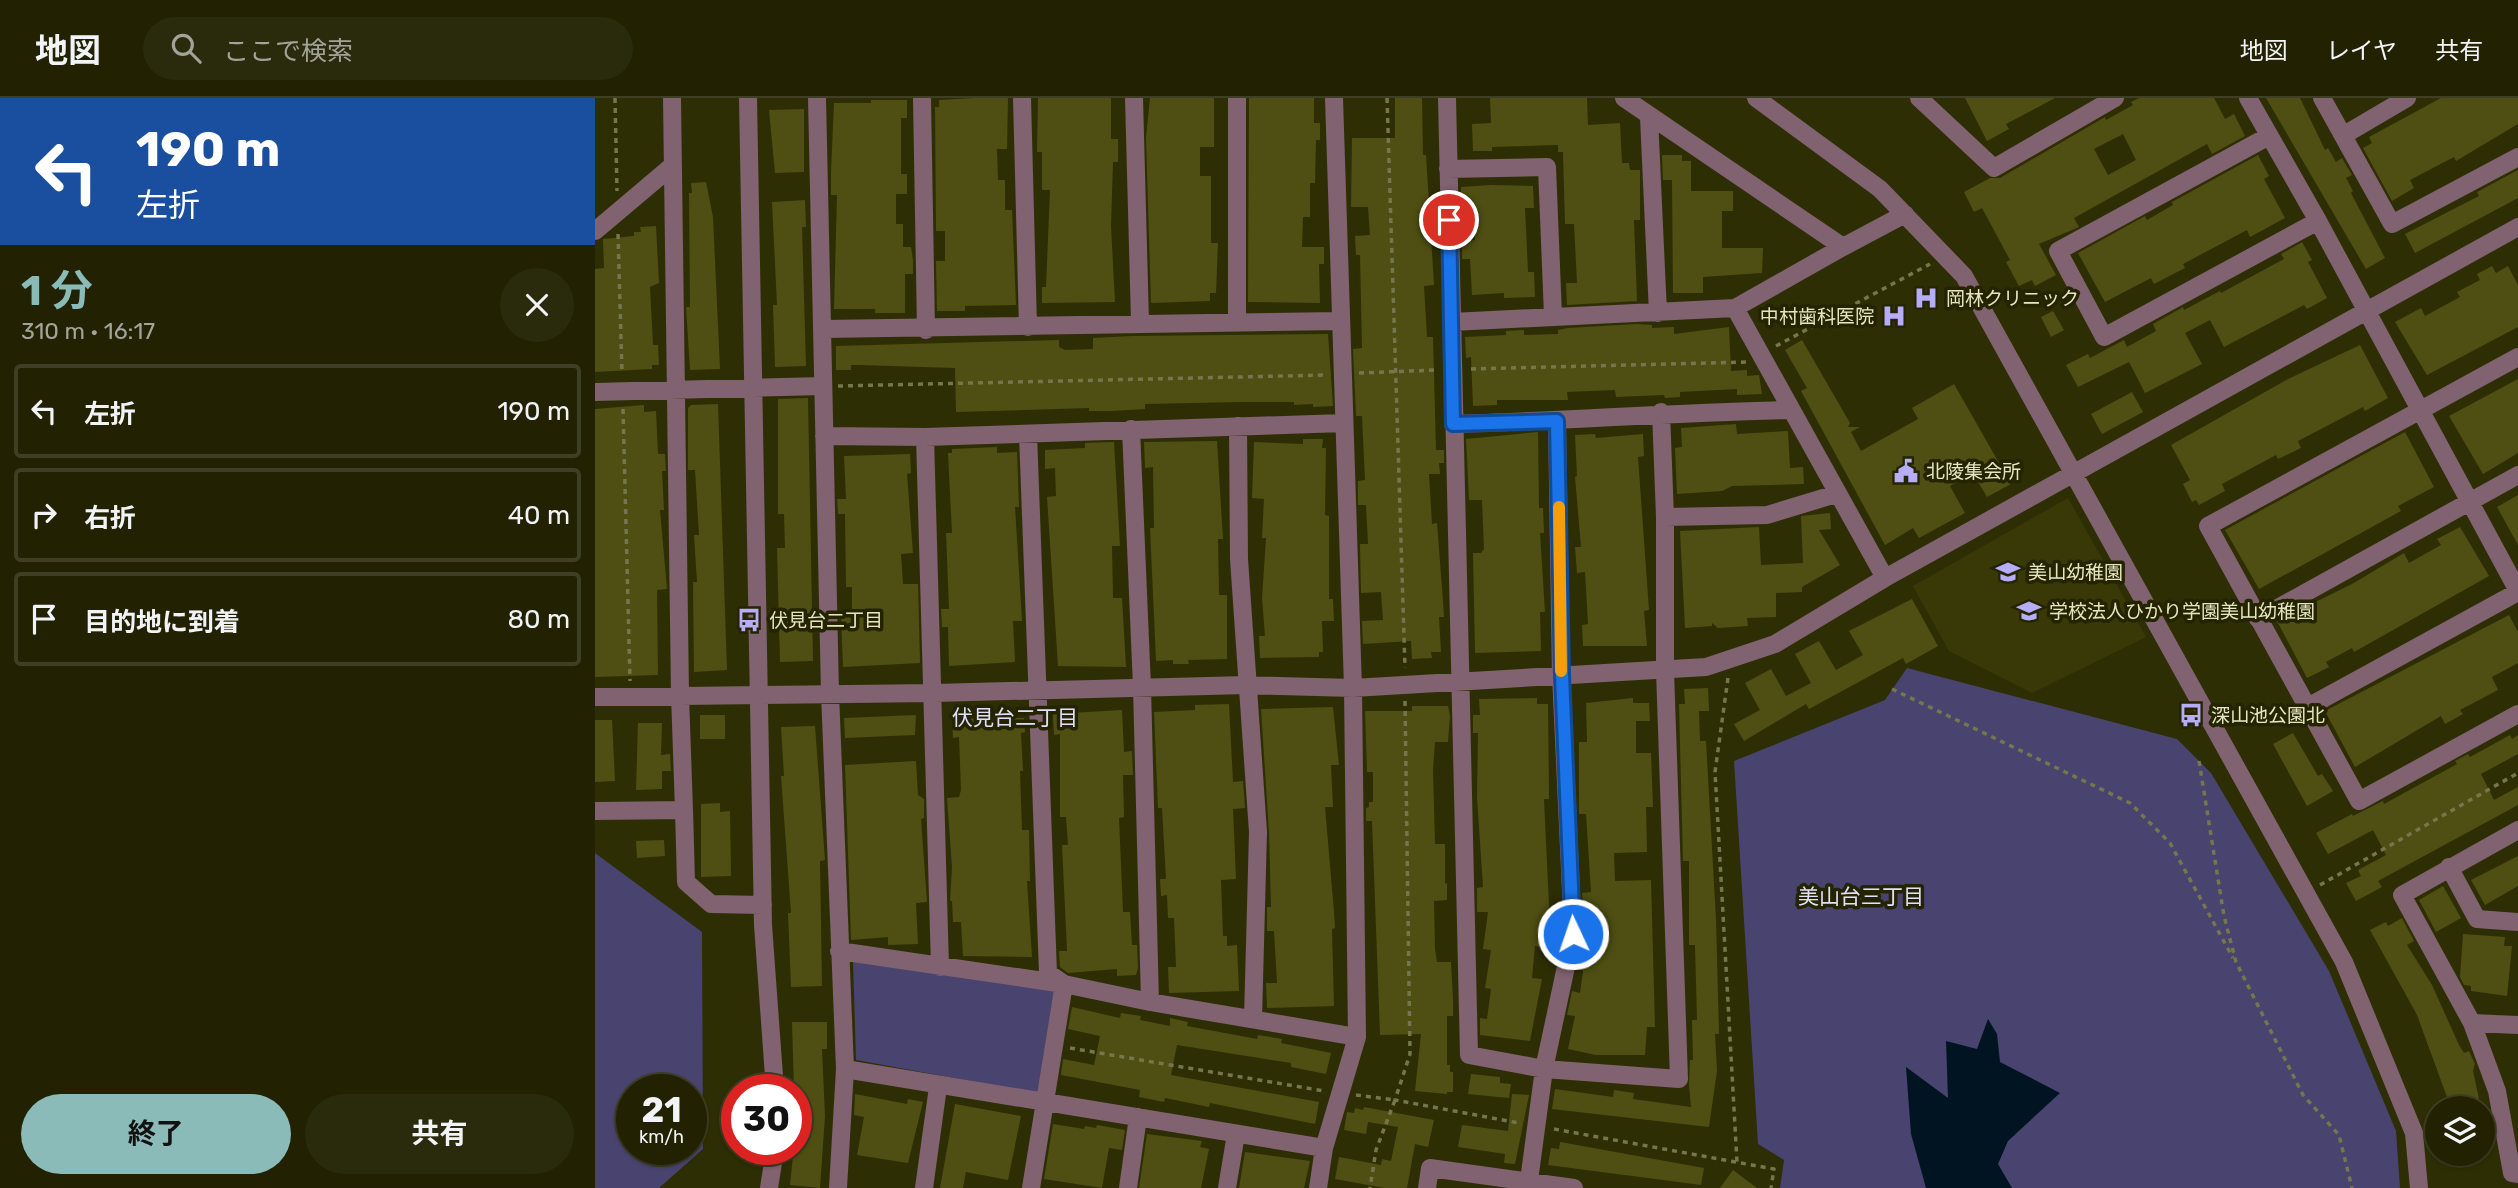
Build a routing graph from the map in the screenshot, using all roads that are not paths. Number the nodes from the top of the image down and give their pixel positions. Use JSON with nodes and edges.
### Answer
{"nodes":[{"id":1,"x":672,"y":98,"type":"edge"},
{"id":2,"x":748,"y":98,"type":"edge"},
{"id":3,"x":817,"y":98,"type":"edge"},
{"id":4,"x":922,"y":98,"type":"edge"},
{"id":5,"x":1021,"y":98,"type":"edge"},
{"id":6,"x":1134,"y":98,"type":"edge"},
{"id":7,"x":1237,"y":98,"type":"edge"},
{"id":8,"x":1334,"y":98,"type":"edge"},
{"id":9,"x":1447,"y":98,"type":"edge"},
{"id":10,"x":1624,"y":98,"type":"edge"},
{"id":11,"x":1756,"y":98,"type":"edge"},
{"id":12,"x":1919,"y":98,"type":"edge"},
{"id":13,"x":2115,"y":98,"type":"edge"},
{"id":14,"x":2248,"y":98,"type":"edge"},
{"id":15,"x":2322,"y":98,"type":"edge"},
{"id":16,"x":2407,"y":98,"type":"edge"},
{"id":17,"x":1649,"y":117,"type":"junction"},
{"id":18,"x":2344,"y":135,"type":"junction"},
{"id":19,"x":2269,"y":136,"type":"junction"},
{"id":20,"x":2518,"y":157,"type":"edge"},
{"id":21,"x":672,"y":166,"type":"junction"},
{"id":22,"x":1448,"y":169,"type":"junction"},
{"id":23,"x":1905,"y":214,"type":"junction"},
{"id":24,"x":2318,"y":221,"type":"junction"},
{"id":25,"x":2518,"y":228,"type":"edge"},
{"id":26,"x":595,"y":231,"type":"edge"},
{"id":27,"x":1843,"y":247,"type":"junction"},
{"id":28,"x":1735,"y":309,"type":"junction"},
{"id":29,"x":1658,"y":313,"type":"junction"},
{"id":30,"x":2367,"y":313,"type":"junction"},
{"id":31,"x":1553,"y":316,"type":"junction"},
{"id":32,"x":1340,"y":321,"type":"junction"},
{"id":33,"x":1140,"y":322,"type":"junction"},
{"id":34,"x":1237,"y":323,"type":"junction"},
{"id":35,"x":1451,"y":323,"type":"junction"},
{"id":36,"x":1028,"y":327,"type":"junction"},
{"id":37,"x":824,"y":329,"type":"junction"},
{"id":38,"x":926,"y":330,"type":"junction"},
{"id":39,"x":2518,"y":358,"type":"edge"},
{"id":40,"x":823,"y":386,"type":"junction"},
{"id":41,"x":675,"y":389,"type":"junction"},
{"id":42,"x":755,"y":390,"type":"junction"},
{"id":43,"x":595,"y":392,"type":"edge"},
{"id":44,"x":1791,"y":410,"type":"junction"},
{"id":45,"x":1661,"y":412,"type":"junction"},
{"id":46,"x":2420,"y":412,"type":"junction"},
{"id":47,"x":1557,"y":421,"type":"junction"},
{"id":48,"x":1343,"y":423,"type":"junction"},
{"id":49,"x":1453,"y":424,"type":"junction"},
{"id":50,"x":1238,"y":426,"type":"junction"},
{"id":51,"x":1131,"y":429,"type":"junction"},
{"id":52,"x":1028,"y":434,"type":"junction"},
{"id":53,"x":824,"y":436,"type":"junction"},
{"id":54,"x":925,"y":436,"type":"junction"},
{"id":55,"x":2075,"y":472,"type":"junction"},
{"id":56,"x":2518,"y":475,"type":"edge"},
{"id":57,"x":1836,"y":494,"type":"junction"},
{"id":58,"x":2469,"y":502,"type":"junction"},
{"id":59,"x":1665,"y":517,"type":"junction"},
{"id":60,"x":1885,"y":578,"type":"junction"},
{"id":61,"x":2518,"y":592,"type":"edge"},
{"id":62,"x":2258,"y":619,"type":"junction"},
{"id":63,"x":1665,"y":671,"type":"junction"},
{"id":64,"x":1562,"y":675,"type":"junction"},
{"id":65,"x":1459,"y":683,"type":"junction"},
{"id":66,"x":1246,"y":685,"type":"junction"},
{"id":67,"x":1142,"y":687,"type":"junction"},
{"id":68,"x":1353,"y":688,"type":"junction"},
{"id":69,"x":1039,"y":690,"type":"junction"},
{"id":70,"x":830,"y":693,"type":"junction"},
{"id":71,"x":934,"y":693,"type":"junction"},
{"id":72,"x":760,"y":694,"type":"junction"},
{"id":73,"x":680,"y":695,"type":"junction"},
{"id":74,"x":595,"y":697,"type":"edge"},
{"id":75,"x":2306,"y":708,"type":"junction"},
{"id":76,"x":2518,"y":714,"type":"edge"},
{"id":77,"x":684,"y":810,"type":"junction"},
{"id":78,"x":595,"y":811,"type":"edge"},
{"id":79,"x":2518,"y":830,"type":"edge"},
{"id":80,"x":2449,"y":867,"type":"junction"},
{"id":81,"x":763,"y":905,"type":"junction"},
{"id":82,"x":2518,"y":922,"type":"edge"},
{"id":83,"x":839,"y":951,"type":"junction"},
{"id":84,"x":940,"y":967,"type":"junction"},
{"id":85,"x":1064,"y":984,"type":"junction"},
{"id":86,"x":1150,"y":1002,"type":"junction"},
{"id":87,"x":1253,"y":1019,"type":"junction"},
{"id":88,"x":2472,"y":1023,"type":"junction"},
{"id":89,"x":2518,"y":1025,"type":"edge"},
{"id":90,"x":1357,"y":1037,"type":"junction"},
{"id":91,"x":845,"y":1069,"type":"junction"},
{"id":92,"x":1545,"y":1069,"type":"junction"},
{"id":93,"x":774,"y":1074,"type":"edge"},
{"id":94,"x":938,"y":1087,"type":"junction"},
{"id":95,"x":1046,"y":1101,"type":"junction"},
{"id":96,"x":1138,"y":1117,"type":"junction"},
{"id":97,"x":1236,"y":1134,"type":"junction"},
{"id":98,"x":1324,"y":1148,"type":"junction"},
{"id":99,"x":773,"y":1165,"type":"edge"},
{"id":100,"x":2518,"y":1174,"type":"edge"},
{"id":101,"x":1528,"y":1185,"type":"edge"},
{"id":102,"x":769,"y":1188,"type":"edge"},
{"id":103,"x":838,"y":1188,"type":"edge"},
{"id":104,"x":924,"y":1188,"type":"edge"},
{"id":105,"x":1031,"y":1188,"type":"edge"},
{"id":106,"x":1128,"y":1188,"type":"edge"},
{"id":107,"x":1227,"y":1188,"type":"edge"},
{"id":108,"x":1318,"y":1188,"type":"edge"},
{"id":109,"x":1427,"y":1188,"type":"edge"},
{"id":110,"x":1574,"y":1188,"type":"edge"},
{"id":111,"x":2419,"y":1188,"type":"edge"}],
"edges":[{"from":1,"to":21,"type":"street"},
{"from":2,"to":42,"type":"street"},
{"from":3,"to":37,"type":"street"},
{"from":4,"to":38,"type":"street"},
{"from":5,"to":36,"type":"street"},
{"from":6,"to":33,"type":"street"},
{"from":7,"to":34,"type":"street"},
{"from":8,"to":32,"type":"street"},
{"from":9,"to":22,"type":"street"},
{"from":10,"to":17,"type":"street"},
{"from":11,"to":23,"type":"street"},
{"from":12,"to":13,"type":"street"},
{"from":14,"to":19,"type":"street"},
{"from":15,"to":18,"type":"street"},
{"from":16,"to":18,"type":"street"},
{"from":17,"to":27,"type":"street"},
{"from":17,"to":29,"type":"street"},
{"from":18,"to":20,"type":"street"},
{"from":19,"to":24,"type":"street"},
{"from":19,"to":24,"type":"street"},
{"from":21,"to":26,"type":"street"},
{"from":21,"to":41,"type":"street"},
{"from":22,"to":31,"type":"street"},
{"from":22,"to":35,"type":"street"},
{"from":23,"to":27,"type":"street"},
{"from":23,"to":55,"type":"street"},
{"from":24,"to":30,"type":"street"},
{"from":25,"to":30,"type":"street"},
{"from":27,"to":28,"type":"street"},
{"from":28,"to":29,"type":"street"},
{"from":28,"to":44,"type":"street"},
{"from":29,"to":31,"type":"street"},
{"from":30,"to":46,"type":"street"},
{"from":30,"to":55,"type":"street"},
{"from":31,"to":35,"type":"street"},
{"from":32,"to":34,"type":"street"},
{"from":32,"to":48,"type":"street"},
{"from":33,"to":34,"type":"street"},
{"from":33,"to":36,"type":"street"},
{"from":35,"to":49,"type":"street"},
{"from":36,"to":38,"type":"street"},
{"from":37,"to":38,"type":"street"},
{"from":37,"to":40,"type":"street"},
{"from":39,"to":46,"type":"street"},
{"from":40,"to":42,"type":"street"},
{"from":40,"to":53,"type":"street"},
{"from":41,"to":42,"type":"street"},
{"from":41,"to":43,"type":"street"},
{"from":41,"to":73,"type":"street"},
{"from":42,"to":72,"type":"street"},
{"from":44,"to":45,"type":"street"},
{"from":44,"to":57,"type":"street"},
{"from":45,"to":47,"type":"street"},
{"from":45,"to":59,"type":"street"},
{"from":46,"to":58,"type":"street"},
{"from":46,"to":62,"type":"street"},
{"from":47,"to":49,"type":"street"},
{"from":47,"to":64,"type":"street"},
{"from":48,"to":50,"type":"street"},
{"from":48,"to":68,"type":"street"},
{"from":49,"to":65,"type":"street"},
{"from":50,"to":51,"type":"street"},
{"from":50,"to":66,"type":"street"},
{"from":51,"to":52,"type":"street"},
{"from":51,"to":67,"type":"street"},
{"from":52,"to":54,"type":"street"},
{"from":52,"to":69,"type":"street"},
{"from":53,"to":54,"type":"street"},
{"from":53,"to":70,"type":"street"},
{"from":54,"to":71,"type":"street"},
{"from":55,"to":60,"type":"street"},
{"from":55,"to":111,"type":"street"},
{"from":56,"to":58,"type":"street"},
{"from":57,"to":59,"type":"street"},
{"from":57,"to":60,"type":"street"},
{"from":58,"to":61,"type":"street"},
{"from":58,"to":62,"type":"street"},
{"from":59,"to":63,"type":"street"},
{"from":60,"to":63,"type":"street"},
{"from":61,"to":75,"type":"street"},
{"from":62,"to":75,"type":"street"},
{"from":63,"to":64,"type":"street"},
{"from":63,"to":92,"type":"street"},
{"from":64,"to":65,"type":"street"},
{"from":64,"to":92,"type":"street"},
{"from":65,"to":68,"type":"street"},
{"from":65,"to":92,"type":"street"},
{"from":66,"to":67,"type":"street"},
{"from":66,"to":68,"type":"street"},
{"from":66,"to":87,"type":"street"},
{"from":67,"to":69,"type":"street"},
{"from":67,"to":86,"type":"street"},
{"from":68,"to":90,"type":"street"},
{"from":69,"to":71,"type":"street"},
{"from":69,"to":85,"type":"street"},
{"from":70,"to":71,"type":"street"},
{"from":70,"to":72,"type":"street"},
{"from":70,"to":83,"type":"street"},
{"from":71,"to":84,"type":"street"},
{"from":72,"to":73,"type":"street"},
{"from":72,"to":81,"type":"street"},
{"from":73,"to":74,"type":"street"},
{"from":73,"to":77,"type":"street"},
{"from":75,"to":76,"type":"street"},
{"from":77,"to":78,"type":"street"},
{"from":77,"to":81,"type":"street"},
{"from":79,"to":80,"type":"street"},
{"from":80,"to":82,"type":"street"},
{"from":80,"to":88,"type":"street"},
{"from":81,"to":93,"type":"street"},
{"from":83,"to":84,"type":"street"},
{"from":83,"to":91,"type":"street"},
{"from":84,"to":85,"type":"street"},
{"from":85,"to":86,"type":"street"},
{"from":85,"to":95,"type":"street"},
{"from":86,"to":87,"type":"street"},
{"from":87,"to":90,"type":"street"},
{"from":88,"to":89,"type":"street"},
{"from":88,"to":100,"type":"street"},
{"from":90,"to":98,"type":"street"},
{"from":91,"to":94,"type":"street"},
{"from":91,"to":103,"type":"street"},
{"from":92,"to":101,"type":"street"},
{"from":94,"to":95,"type":"street"},
{"from":94,"to":104,"type":"street"},
{"from":95,"to":96,"type":"street"},
{"from":95,"to":105,"type":"street"},
{"from":96,"to":97,"type":"street"},
{"from":96,"to":106,"type":"street"},
{"from":97,"to":98,"type":"street"},
{"from":97,"to":107,"type":"street"},
{"from":98,"to":108,"type":"street"},
{"from":99,"to":102,"type":"street"},
{"from":101,"to":109,"type":"street"},
{"from":101,"to":110,"type":"street"}]}
